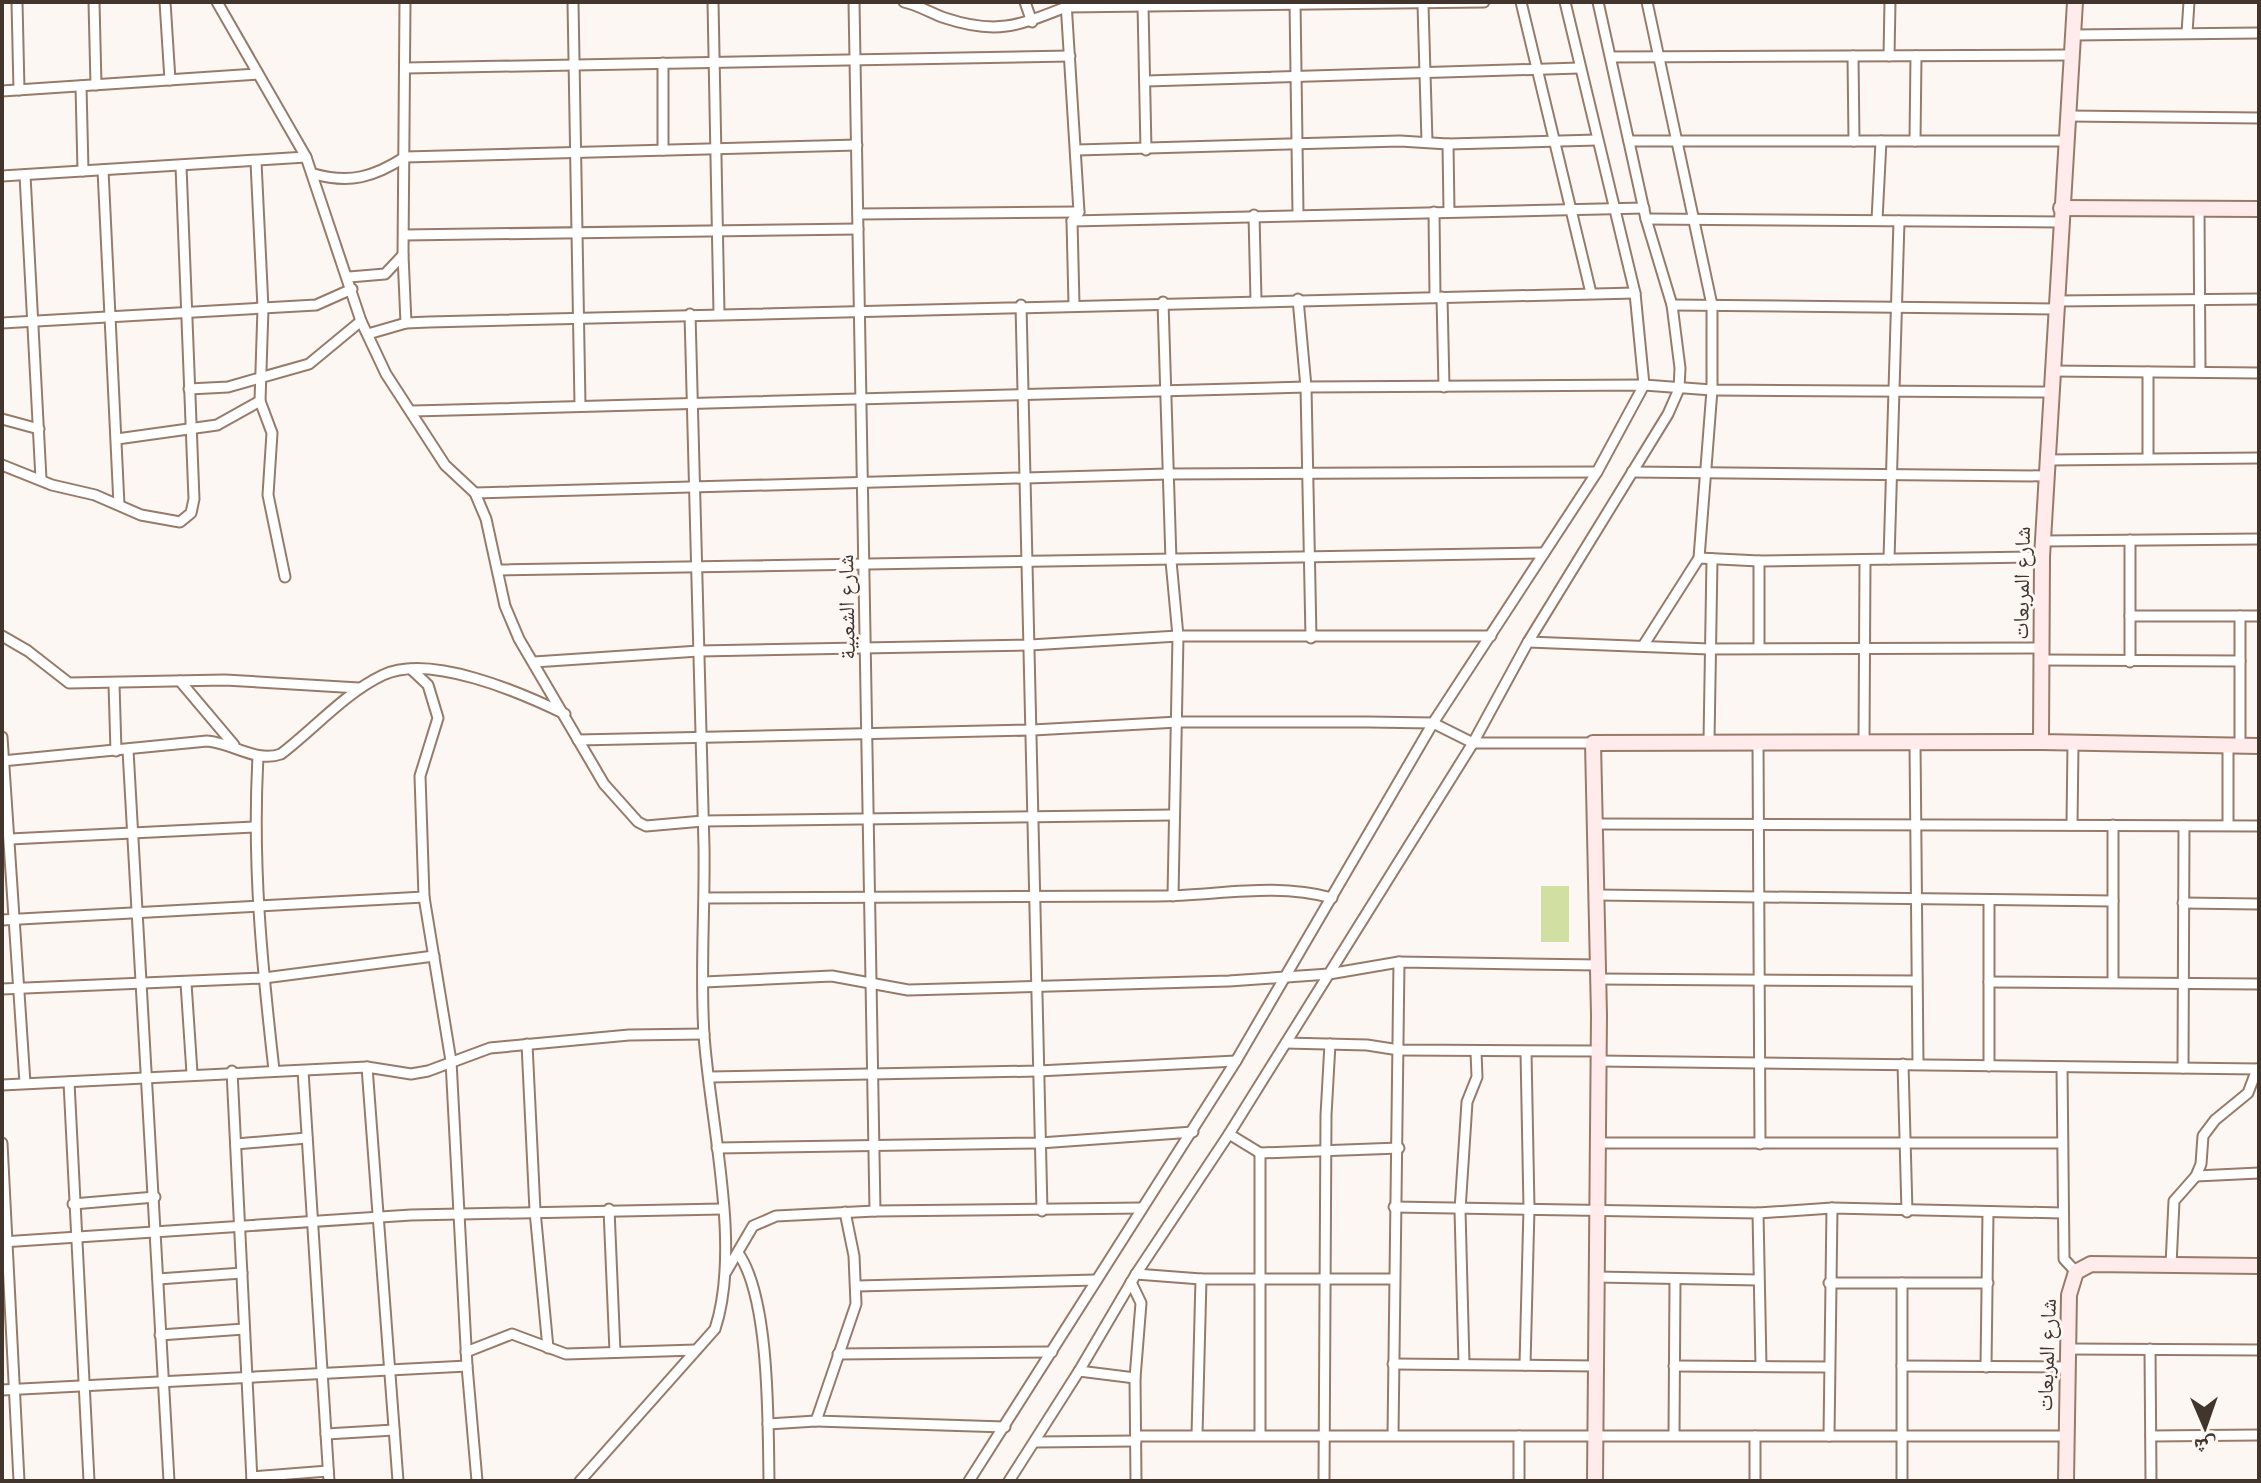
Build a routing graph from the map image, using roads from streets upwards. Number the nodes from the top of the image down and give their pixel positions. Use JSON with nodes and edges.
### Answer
{"nodes":[{"id":1,"x":17,"y":2,"type":"edge"},
{"id":2,"x":94,"y":2,"type":"edge"},
{"id":3,"x":165,"y":2,"type":"edge"},
{"id":4,"x":217,"y":2,"type":"edge"},
{"id":5,"x":405,"y":2,"type":"edge"},
{"id":6,"x":573,"y":2,"type":"edge"},
{"id":7,"x":713,"y":2,"type":"edge"},
{"id":8,"x":854,"y":2,"type":"edge"},
{"id":9,"x":904,"y":2,"type":"edge"},
{"id":10,"x":1025,"y":2,"type":"edge"},
{"id":11,"x":1484,"y":2,"type":"edge"},
{"id":12,"x":1521,"y":2,"type":"edge"},
{"id":13,"x":1565,"y":2,"type":"edge"},
{"id":14,"x":1598,"y":2,"type":"edge"},
{"id":15,"x":1647,"y":2,"type":"edge"},
{"id":16,"x":1890,"y":2,"type":"edge"},
{"id":17,"x":2075,"y":2,"type":"edge"},
{"id":18,"x":2189,"y":2,"type":"edge"},
{"id":19,"x":1295,"y":3,"type":"edge"},
{"id":20,"x":1452,"y":3,"type":"edge"},
{"id":21,"x":1203,"y":4,"type":"edge"},
{"id":22,"x":1066,"y":5,"type":"edge"},
{"id":23,"x":1143,"y":5,"type":"junction"},
{"id":24,"x":1423,"y":5,"type":"junction"},
{"id":25,"x":1032,"y":22,"type":"junction"},
{"id":26,"x":2187,"y":33,"type":"junction"},
{"id":27,"x":2259,"y":33,"type":"edge"},
{"id":28,"x":2073,"y":35,"type":"junction"},
{"id":29,"x":2071,"y":55,"type":"junction"},
{"id":30,"x":1070,"y":56,"type":"junction"},
{"id":31,"x":1853,"y":56,"type":"junction"},
{"id":32,"x":1889,"y":56,"type":"junction"},
{"id":33,"x":1916,"y":56,"type":"junction"},
{"id":34,"x":1611,"y":57,"type":"junction"},
{"id":35,"x":1658,"y":57,"type":"junction"},
{"id":36,"x":855,"y":61,"type":"junction"},
{"id":37,"x":714,"y":62,"type":"junction"},
{"id":38,"x":663,"y":63,"type":"junction"},
{"id":39,"x":574,"y":64,"type":"junction"},
{"id":40,"x":406,"y":68,"type":"junction"},
{"id":41,"x":1579,"y":68,"type":"junction"},
{"id":42,"x":1537,"y":70,"type":"junction"},
{"id":43,"x":258,"y":74,"type":"junction"},
{"id":44,"x":1427,"y":74,"type":"junction"},
{"id":45,"x":1297,"y":77,"type":"junction"},
{"id":46,"x":170,"y":80,"type":"junction"},
{"id":47,"x":1146,"y":81,"type":"junction"},
{"id":48,"x":96,"y":85,"type":"junction"},
{"id":49,"x":81,"y":86,"type":"junction"},
{"id":50,"x":19,"y":90,"type":"junction"},
{"id":51,"x":2,"y":91,"type":"edge"},
{"id":52,"x":2067,"y":116,"type":"junction"},
{"id":53,"x":2259,"y":118,"type":"edge"},
{"id":54,"x":1597,"y":140,"type":"junction"},
{"id":55,"x":1677,"y":140,"type":"junction"},
{"id":56,"x":1629,"y":141,"type":"junction"},
{"id":57,"x":1854,"y":141,"type":"junction"},
{"id":58,"x":1881,"y":141,"type":"junction"},
{"id":59,"x":1915,"y":141,"type":"junction"},
{"id":60,"x":2066,"y":141,"type":"junction"},
{"id":61,"x":1427,"y":142,"type":"junction"},
{"id":62,"x":1554,"y":142,"type":"junction"},
{"id":63,"x":1300,"y":144,"type":"junction"},
{"id":64,"x":1448,"y":144,"type":"junction"},
{"id":65,"x":857,"y":145,"type":"junction"},
{"id":66,"x":716,"y":148,"type":"junction"},
{"id":67,"x":663,"y":150,"type":"junction"},
{"id":68,"x":1077,"y":150,"type":"junction"},
{"id":69,"x":1146,"y":150,"type":"junction"},
{"id":70,"x":576,"y":152,"type":"junction"},
{"id":71,"x":306,"y":157,"type":"junction"},
{"id":72,"x":405,"y":157,"type":"junction"},
{"id":73,"x":256,"y":162,"type":"junction"},
{"id":74,"x":181,"y":166,"type":"junction"},
{"id":75,"x":103,"y":170,"type":"junction"},
{"id":76,"x":83,"y":171,"type":"junction"},
{"id":77,"x":314,"y":174,"type":"junction"},
{"id":78,"x":25,"y":175,"type":"junction"},
{"id":79,"x":2,"y":176,"type":"edge"},
{"id":80,"x":1614,"y":208,"type":"junction"},
{"id":81,"x":1644,"y":208,"type":"junction"},
{"id":82,"x":2199,"y":209,"type":"junction"},
{"id":83,"x":2259,"y":209,"type":"edge"},
{"id":84,"x":1568,"y":210,"type":"junction"},
{"id":85,"x":1449,"y":211,"type":"junction"},
{"id":86,"x":1079,"y":212,"type":"junction"},
{"id":87,"x":1434,"y":212,"type":"junction"},
{"id":88,"x":858,"y":214,"type":"junction"},
{"id":89,"x":1298,"y":214,"type":"junction"},
{"id":90,"x":1254,"y":215,"type":"junction"},
{"id":91,"x":2061,"y":215,"type":"junction"},
{"id":92,"x":1646,"y":219,"type":"junction"},
{"id":93,"x":1696,"y":220,"type":"junction"},
{"id":94,"x":1877,"y":220,"type":"junction"},
{"id":95,"x":1072,"y":221,"type":"junction"},
{"id":96,"x":1899,"y":221,"type":"junction"},
{"id":97,"x":858,"y":229,"type":"junction"},
{"id":98,"x":718,"y":230,"type":"junction"},
{"id":99,"x":577,"y":232,"type":"junction"},
{"id":100,"x":404,"y":235,"type":"junction"},
{"id":101,"x":403,"y":255,"type":"junction"},
{"id":102,"x":349,"y":277,"type":"junction"},
{"id":103,"x":352,"y":289,"type":"junction"},
{"id":104,"x":1591,"y":293,"type":"junction"},
{"id":105,"x":1635,"y":293,"type":"junction"},
{"id":106,"x":1438,"y":296,"type":"junction"},
{"id":107,"x":1298,"y":299,"type":"junction"},
{"id":108,"x":2259,"y":299,"type":"edge"},
{"id":109,"x":1256,"y":300,"type":"junction"},
{"id":110,"x":2199,"y":300,"type":"junction"},
{"id":111,"x":1163,"y":302,"type":"junction"},
{"id":112,"x":1074,"y":304,"type":"junction"},
{"id":113,"x":1021,"y":305,"type":"junction"},
{"id":114,"x":1672,"y":305,"type":"junction"},
{"id":115,"x":1712,"y":305,"type":"junction"},
{"id":116,"x":2057,"y":305,"type":"junction"},
{"id":117,"x":1896,"y":306,"type":"junction"},
{"id":118,"x":263,"y":308,"type":"junction"},
{"id":119,"x":859,"y":309,"type":"junction"},
{"id":120,"x":187,"y":312,"type":"junction"},
{"id":121,"x":719,"y":313,"type":"junction"},
{"id":122,"x":690,"y":314,"type":"junction"},
{"id":123,"x":110,"y":316,"type":"junction"},
{"id":124,"x":578,"y":318,"type":"junction"},
{"id":125,"x":33,"y":321,"type":"junction"},
{"id":126,"x":361,"y":321,"type":"junction"},
{"id":127,"x":2,"y":323,"type":"edge"},
{"id":128,"x":406,"y":323,"type":"junction"},
{"id":129,"x":368,"y":334,"type":"junction"},
{"id":130,"x":2052,"y":371,"type":"junction"},
{"id":131,"x":2148,"y":372,"type":"junction"},
{"id":132,"x":2200,"y":372,"type":"junction"},
{"id":133,"x":2259,"y":373,"type":"edge"},
{"id":134,"x":261,"y":375,"type":"junction"},
{"id":135,"x":1644,"y":385,"type":"junction"},
{"id":136,"x":1306,"y":387,"type":"junction"},
{"id":137,"x":1444,"y":387,"type":"junction"},
{"id":138,"x":189,"y":389,"type":"junction"},
{"id":139,"x":1679,"y":389,"type":"junction"},
{"id":140,"x":1712,"y":390,"type":"junction"},
{"id":141,"x":1894,"y":390,"type":"junction"},
{"id":142,"x":2051,"y":392,"type":"junction"},
{"id":143,"x":1166,"y":393,"type":"junction"},
{"id":144,"x":1024,"y":397,"type":"junction"},
{"id":145,"x":861,"y":400,"type":"junction"},
{"id":146,"x":260,"y":401,"type":"junction"},
{"id":147,"x":692,"y":403,"type":"junction"},
{"id":148,"x":580,"y":405,"type":"junction"},
{"id":149,"x":413,"y":411,"type":"junction"},
{"id":150,"x":2,"y":419,"type":"edge"},
{"id":151,"x":39,"y":429,"type":"junction"},
{"id":152,"x":191,"y":429,"type":"junction"},
{"id":153,"x":117,"y":439,"type":"junction"},
{"id":154,"x":2148,"y":458,"type":"junction"},
{"id":155,"x":2259,"y":458,"type":"edge"},
{"id":156,"x":2047,"y":460,"type":"junction"},
{"id":157,"x":2,"y":465,"type":"edge"},
{"id":158,"x":1706,"y":471,"type":"junction"},
{"id":159,"x":1307,"y":472,"type":"junction"},
{"id":160,"x":1597,"y":472,"type":"junction"},
{"id":161,"x":1632,"y":472,"type":"junction"},
{"id":162,"x":1168,"y":474,"type":"junction"},
{"id":163,"x":1892,"y":475,"type":"junction"},
{"id":164,"x":1026,"y":476,"type":"junction"},
{"id":165,"x":2046,"y":476,"type":"junction"},
{"id":166,"x":41,"y":479,"type":"junction"},
{"id":167,"x":862,"y":480,"type":"junction"},
{"id":168,"x":694,"y":485,"type":"junction"},
{"id":169,"x":475,"y":493,"type":"junction"},
{"id":170,"x":119,"y":505,"type":"junction"},
{"id":171,"x":2259,"y":539,"type":"edge"},
{"id":172,"x":2130,"y":540,"type":"junction"},
{"id":173,"x":2043,"y":541,"type":"junction"},
{"id":174,"x":1544,"y":553,"type":"junction"},
{"id":175,"x":2042,"y":557,"type":"junction"},
{"id":176,"x":1699,"y":558,"type":"junction"},
{"id":177,"x":1308,"y":559,"type":"junction"},
{"id":178,"x":1712,"y":559,"type":"junction"},
{"id":179,"x":1889,"y":559,"type":"junction"},
{"id":180,"x":1865,"y":560,"type":"junction"},
{"id":181,"x":1171,"y":561,"type":"junction"},
{"id":182,"x":1759,"y":561,"type":"junction"},
{"id":183,"x":1028,"y":563,"type":"junction"},
{"id":184,"x":863,"y":566,"type":"junction"},
{"id":185,"x":696,"y":568,"type":"junction"},
{"id":186,"x":499,"y":570,"type":"junction"},
{"id":187,"x":285,"y":577,"type":"dead end"},
{"id":188,"x":2130,"y":616,"type":"junction"},
{"id":189,"x":2240,"y":616,"type":"junction"},
{"id":190,"x":2259,"y":616,"type":"edge"},
{"id":191,"x":2,"y":636,"type":"edge"},
{"id":192,"x":1178,"y":636,"type":"junction"},
{"id":193,"x":1491,"y":636,"type":"junction"},
{"id":194,"x":1311,"y":638,"type":"junction"},
{"id":195,"x":1528,"y":642,"type":"junction"},
{"id":196,"x":1030,"y":645,"type":"junction"},
{"id":197,"x":1643,"y":646,"type":"junction"},
{"id":198,"x":865,"y":648,"type":"junction"},
{"id":199,"x":1759,"y":648,"type":"junction"},
{"id":200,"x":1709,"y":649,"type":"junction"},
{"id":201,"x":1863,"y":649,"type":"junction"},
{"id":202,"x":699,"y":651,"type":"junction"},
{"id":203,"x":2041,"y":654,"type":"junction"},
{"id":204,"x":2240,"y":661,"type":"junction"},
{"id":205,"x":534,"y":662,"type":"junction"},
{"id":206,"x":2130,"y":662,"type":"junction"},
{"id":207,"x":411,"y":669,"type":"junction"},
{"id":208,"x":180,"y":681,"type":"junction"},
{"id":209,"x":114,"y":684,"type":"junction"},
{"id":210,"x":359,"y":688,"type":"junction"},
{"id":211,"x":565,"y":714,"type":"junction"},
{"id":212,"x":1178,"y":722,"type":"junction"},
{"id":213,"x":1433,"y":723,"type":"junction"},
{"id":214,"x":1033,"y":730,"type":"junction"},
{"id":215,"x":866,"y":734,"type":"junction"},
{"id":216,"x":2,"y":737,"type":"edge"},
{"id":217,"x":701,"y":738,"type":"junction"},
{"id":218,"x":578,"y":740,"type":"junction"},
{"id":219,"x":1709,"y":741,"type":"junction"},
{"id":220,"x":1758,"y":741,"type":"junction"},
{"id":221,"x":1864,"y":742,"type":"junction"},
{"id":222,"x":2041,"y":742,"type":"junction"},
{"id":223,"x":1473,"y":743,"type":"junction"},
{"id":224,"x":1593,"y":743,"type":"junction"},
{"id":225,"x":1915,"y":743,"type":"junction"},
{"id":226,"x":2073,"y":744,"type":"junction"},
{"id":227,"x":234,"y":745,"type":"junction"},
{"id":228,"x":2234,"y":746,"type":"junction"},
{"id":229,"x":2259,"y":746,"type":"edge"},
{"id":230,"x":128,"y":750,"type":"junction"},
{"id":231,"x":116,"y":751,"type":"junction"},
{"id":232,"x":258,"y":757,"type":"junction"},
{"id":233,"x":3,"y":760,"type":"edge"},
{"id":234,"x":1173,"y":815,"type":"junction"},
{"id":235,"x":1035,"y":817,"type":"junction"},
{"id":236,"x":867,"y":819,"type":"junction"},
{"id":237,"x":703,"y":821,"type":"junction"},
{"id":238,"x":1594,"y":824,"type":"junction"},
{"id":239,"x":1916,"y":824,"type":"junction"},
{"id":240,"x":1760,"y":825,"type":"junction"},
{"id":241,"x":2072,"y":825,"type":"junction"},
{"id":242,"x":2113,"y":825,"type":"junction"},
{"id":243,"x":2228,"y":825,"type":"junction"},
{"id":244,"x":2184,"y":826,"type":"junction"},
{"id":245,"x":2259,"y":826,"type":"edge"},
{"id":246,"x":254,"y":827,"type":"junction"},
{"id":247,"x":134,"y":833,"type":"junction"},
{"id":248,"x":10,"y":839,"type":"junction"},
{"id":249,"x":1596,"y":895,"type":"junction"},
{"id":250,"x":1173,"y":896,"type":"junction"},
{"id":251,"x":424,"y":897,"type":"junction"},
{"id":252,"x":868,"y":897,"type":"junction"},
{"id":253,"x":1037,"y":897,"type":"junction"},
{"id":254,"x":705,"y":898,"type":"junction"},
{"id":255,"x":1332,"y":898,"type":"junction"},
{"id":256,"x":1761,"y":899,"type":"junction"},
{"id":257,"x":1916,"y":900,"type":"junction"},
{"id":258,"x":1989,"y":900,"type":"junction"},
{"id":259,"x":2113,"y":901,"type":"junction"},
{"id":260,"x":2183,"y":903,"type":"junction"},
{"id":261,"x":257,"y":904,"type":"junction"},
{"id":262,"x":2259,"y":904,"type":"edge"},
{"id":263,"x":139,"y":911,"type":"junction"},
{"id":264,"x":2,"y":920,"type":"edge"},
{"id":265,"x":16,"y":920,"type":"junction"},
{"id":266,"x":434,"y":956,"type":"junction"},
{"id":267,"x":1399,"y":962,"type":"junction"},
{"id":268,"x":1598,"y":972,"type":"junction"},
{"id":269,"x":1329,"y":974,"type":"junction"},
{"id":270,"x":1287,"y":976,"type":"junction"},
{"id":271,"x":264,"y":978,"type":"junction"},
{"id":272,"x":1760,"y":980,"type":"junction"},
{"id":273,"x":1916,"y":981,"type":"junction"},
{"id":274,"x":704,"y":982,"type":"junction"},
{"id":275,"x":871,"y":982,"type":"junction"},
{"id":276,"x":1989,"y":982,"type":"junction"},
{"id":277,"x":2113,"y":982,"type":"junction"},
{"id":278,"x":186,"y":983,"type":"junction"},
{"id":279,"x":143,"y":984,"type":"junction"},
{"id":280,"x":2183,"y":984,"type":"junction"},
{"id":281,"x":2259,"y":984,"type":"edge"},
{"id":282,"x":1037,"y":986,"type":"junction"},
{"id":283,"x":19,"y":988,"type":"junction"},
{"id":284,"x":2,"y":989,"type":"edge"},
{"id":285,"x":704,"y":1034,"type":"junction"},
{"id":286,"x":1286,"y":1043,"type":"junction"},
{"id":287,"x":527,"y":1044,"type":"junction"},
{"id":288,"x":1330,"y":1044,"type":"junction"},
{"id":289,"x":1399,"y":1050,"type":"junction"},
{"id":290,"x":1476,"y":1052,"type":"junction"},
{"id":291,"x":1526,"y":1052,"type":"junction"},
{"id":292,"x":1598,"y":1056,"type":"junction"},
{"id":293,"x":451,"y":1061,"type":"junction"},
{"id":294,"x":1236,"y":1061,"type":"junction"},
{"id":295,"x":1759,"y":1062,"type":"junction"},
{"id":296,"x":1903,"y":1064,"type":"junction"},
{"id":297,"x":1918,"y":1064,"type":"junction"},
{"id":298,"x":1989,"y":1066,"type":"junction"},
{"id":299,"x":367,"y":1067,"type":"junction"},
{"id":300,"x":2062,"y":1067,"type":"junction"},
{"id":301,"x":2183,"y":1068,"type":"junction"},
{"id":302,"x":2258,"y":1069,"type":"edge"},
{"id":303,"x":274,"y":1070,"type":"junction"},
{"id":304,"x":232,"y":1071,"type":"junction"},
{"id":305,"x":303,"y":1071,"type":"junction"},
{"id":306,"x":1038,"y":1071,"type":"junction"},
{"id":307,"x":192,"y":1073,"type":"junction"},
{"id":308,"x":871,"y":1073,"type":"junction"},
{"id":309,"x":148,"y":1076,"type":"junction"},
{"id":310,"x":710,"y":1077,"type":"junction"},
{"id":311,"x":69,"y":1082,"type":"junction"},
{"id":312,"x":25,"y":1083,"type":"junction"},
{"id":313,"x":2,"y":1085,"type":"edge"},
{"id":314,"x":2248,"y":1093,"type":"junction"},
{"id":315,"x":2259,"y":1102,"type":"edge"},
{"id":316,"x":1193,"y":1132,"type":"junction"},
{"id":317,"x":1229,"y":1134,"type":"junction"},
{"id":318,"x":307,"y":1138,"type":"junction"},
{"id":319,"x":2,"y":1143,"type":"edge"},
{"id":320,"x":1040,"y":1143,"type":"junction"},
{"id":321,"x":1598,"y":1143,"type":"junction"},
{"id":322,"x":1906,"y":1143,"type":"junction"},
{"id":323,"x":2062,"y":1143,"type":"junction"},
{"id":324,"x":236,"y":1144,"type":"junction"},
{"id":325,"x":1760,"y":1144,"type":"junction"},
{"id":326,"x":871,"y":1146,"type":"junction"},
{"id":327,"x":717,"y":1148,"type":"junction"},
{"id":328,"x":1399,"y":1148,"type":"junction"},
{"id":329,"x":1260,"y":1153,"type":"junction"},
{"id":330,"x":1327,"y":1153,"type":"junction"},
{"id":331,"x":2259,"y":1173,"type":"edge"},
{"id":332,"x":2196,"y":1176,"type":"junction"},
{"id":333,"x":155,"y":1197,"type":"junction"},
{"id":334,"x":73,"y":1204,"type":"junction"},
{"id":335,"x":1394,"y":1207,"type":"junction"},
{"id":336,"x":1142,"y":1208,"type":"junction"},
{"id":337,"x":1529,"y":1208,"type":"junction"},
{"id":338,"x":1832,"y":1208,"type":"junction"},
{"id":339,"x":609,"y":1209,"type":"junction"},
{"id":340,"x":722,"y":1209,"type":"junction"},
{"id":341,"x":1460,"y":1210,"type":"junction"},
{"id":342,"x":1598,"y":1210,"type":"junction"},
{"id":343,"x":535,"y":1211,"type":"junction"},
{"id":344,"x":875,"y":1211,"type":"junction"},
{"id":345,"x":1042,"y":1211,"type":"junction"},
{"id":346,"x":845,"y":1212,"type":"junction"},
{"id":347,"x":1907,"y":1212,"type":"junction"},
{"id":348,"x":1988,"y":1212,"type":"junction"},
{"id":349,"x":1758,"y":1213,"type":"junction"},
{"id":350,"x":2062,"y":1213,"type":"junction"},
{"id":351,"x":461,"y":1214,"type":"junction"},
{"id":352,"x":379,"y":1217,"type":"junction"},
{"id":353,"x":312,"y":1221,"type":"junction"},
{"id":354,"x":239,"y":1226,"type":"junction"},
{"id":355,"x":157,"y":1233,"type":"junction"},
{"id":356,"x":75,"y":1237,"type":"junction"},
{"id":357,"x":4,"y":1242,"type":"edge"},
{"id":358,"x":738,"y":1253,"type":"junction"},
{"id":359,"x":2171,"y":1265,"type":"junction"},
{"id":360,"x":2259,"y":1266,"type":"edge"},
{"id":361,"x":2076,"y":1272,"type":"junction"},
{"id":362,"x":242,"y":1273,"type":"junction"},
{"id":363,"x":726,"y":1273,"type":"junction"},
{"id":364,"x":1596,"y":1277,"type":"junction"},
{"id":365,"x":1133,"y":1278,"type":"junction"},
{"id":366,"x":158,"y":1279,"type":"junction"},
{"id":367,"x":1201,"y":1279,"type":"junction"},
{"id":368,"x":1260,"y":1279,"type":"junction"},
{"id":369,"x":1326,"y":1279,"type":"junction"},
{"id":370,"x":1392,"y":1279,"type":"junction"},
{"id":371,"x":1096,"y":1280,"type":"junction"},
{"id":372,"x":1675,"y":1280,"type":"junction"},
{"id":373,"x":1758,"y":1280,"type":"junction"},
{"id":374,"x":1829,"y":1283,"type":"junction"},
{"id":375,"x":1902,"y":1283,"type":"junction"},
{"id":376,"x":1988,"y":1283,"type":"junction"},
{"id":377,"x":857,"y":1286,"type":"junction"},
{"id":378,"x":244,"y":1329,"type":"junction"},
{"id":379,"x":160,"y":1335,"type":"junction"},
{"id":380,"x":548,"y":1348,"type":"junction"},
{"id":381,"x":2067,"y":1349,"type":"junction"},
{"id":382,"x":2150,"y":1349,"type":"junction"},
{"id":383,"x":696,"y":1350,"type":"junction"},
{"id":384,"x":2259,"y":1350,"type":"edge"},
{"id":385,"x":466,"y":1352,"type":"junction"},
{"id":386,"x":615,"y":1352,"type":"junction"},
{"id":387,"x":1052,"y":1352,"type":"junction"},
{"id":388,"x":838,"y":1354,"type":"junction"},
{"id":389,"x":1393,"y":1364,"type":"junction"},
{"id":390,"x":1464,"y":1364,"type":"junction"},
{"id":391,"x":1525,"y":1365,"type":"junction"},
{"id":392,"x":467,"y":1366,"type":"junction"},
{"id":393,"x":1596,"y":1366,"type":"junction"},
{"id":394,"x":1674,"y":1366,"type":"junction"},
{"id":395,"x":1761,"y":1366,"type":"junction"},
{"id":396,"x":1902,"y":1366,"type":"junction"},
{"id":397,"x":1828,"y":1367,"type":"junction"},
{"id":398,"x":1986,"y":1367,"type":"junction"},
{"id":399,"x":2067,"y":1367,"type":"junction"},
{"id":400,"x":390,"y":1370,"type":"junction"},
{"id":401,"x":1079,"y":1371,"type":"junction"},
{"id":402,"x":322,"y":1372,"type":"junction"},
{"id":403,"x":246,"y":1375,"type":"junction"},
{"id":404,"x":1135,"y":1378,"type":"junction"},
{"id":405,"x":161,"y":1381,"type":"junction"},
{"id":406,"x":82,"y":1384,"type":"junction"},
{"id":407,"x":14,"y":1389,"type":"junction"},
{"id":408,"x":2,"y":1390,"type":"edge"},
{"id":409,"x":816,"y":1421,"type":"junction"},
{"id":410,"x":768,"y":1424,"type":"junction"},
{"id":411,"x":1005,"y":1427,"type":"junction"},
{"id":412,"x":394,"y":1430,"type":"junction"},
{"id":413,"x":326,"y":1434,"type":"junction"},
{"id":414,"x":1197,"y":1435,"type":"junction"},
{"id":415,"x":1260,"y":1435,"type":"junction"},
{"id":416,"x":1324,"y":1435,"type":"junction"},
{"id":417,"x":1393,"y":1435,"type":"junction"},
{"id":418,"x":1674,"y":1435,"type":"junction"},
{"id":419,"x":2259,"y":1435,"type":"edge"},
{"id":420,"x":1519,"y":1436,"type":"junction"},
{"id":421,"x":1596,"y":1436,"type":"junction"},
{"id":422,"x":1755,"y":1436,"type":"junction"},
{"id":423,"x":1829,"y":1436,"type":"junction"},
{"id":424,"x":1902,"y":1436,"type":"junction"},
{"id":425,"x":2066,"y":1436,"type":"junction"},
{"id":426,"x":2151,"y":1436,"type":"junction"},
{"id":427,"x":1136,"y":1439,"type":"junction"},
{"id":428,"x":1035,"y":1442,"type":"junction"},
{"id":429,"x":328,"y":1476,"type":"edge"},
{"id":430,"x":252,"y":1479,"type":"edge"},
{"id":431,"x":19,"y":1481,"type":"edge"},
{"id":432,"x":89,"y":1481,"type":"edge"},
{"id":433,"x":169,"y":1481,"type":"edge"},
{"id":434,"x":398,"y":1481,"type":"edge"},
{"id":435,"x":477,"y":1481,"type":"edge"},
{"id":436,"x":580,"y":1481,"type":"edge"},
{"id":437,"x":769,"y":1481,"type":"edge"},
{"id":438,"x":969,"y":1481,"type":"edge"},
{"id":439,"x":1009,"y":1481,"type":"edge"},
{"id":440,"x":1136,"y":1481,"type":"edge"},
{"id":441,"x":1324,"y":1481,"type":"edge"},
{"id":442,"x":1519,"y":1481,"type":"edge"},
{"id":443,"x":1595,"y":1481,"type":"edge"},
{"id":444,"x":1755,"y":1481,"type":"edge"},
{"id":445,"x":1902,"y":1481,"type":"edge"},
{"id":446,"x":2066,"y":1481,"type":"edge"},
{"id":447,"x":2151,"y":1481,"type":"edge"}],
"edges":[{"from":1,"to":50,"type":"street"},
{"from":2,"to":48,"type":"street"},
{"from":3,"to":46,"type":"street"},
{"from":4,"to":43,"type":"street"},
{"from":5,"to":40,"type":"street"},
{"from":6,"to":39,"type":"street"},
{"from":7,"to":37,"type":"street"},
{"from":8,"to":36,"type":"street","name":"شارع الشعبية"},
{"from":9,"to":25,"type":"street"},
{"from":10,"to":25,"type":"street"},
{"from":11,"to":20,"type":"street"},
{"from":12,"to":42,"type":"street"},
{"from":13,"to":41,"type":"street"},
{"from":14,"to":34,"type":"street"},
{"from":15,"to":35,"type":"street"},
{"from":16,"to":32,"type":"street"},
{"from":17,"to":28,"type":"street","name":"شارع المربعات"},
{"from":18,"to":26,"type":"street"},
{"from":19,"to":21,"type":"street"},
{"from":19,"to":24,"type":"street"},
{"from":19,"to":45,"type":"street"},
{"from":20,"to":24,"type":"street"},
{"from":21,"to":23,"type":"street"},
{"from":22,"to":23,"type":"street"},
{"from":22,"to":25,"type":"street"},
{"from":22,"to":30,"type":"street"},
{"from":23,"to":47,"type":"street"},
{"from":24,"to":44,"type":"street"},
{"from":26,"to":27,"type":"street"},
{"from":26,"to":28,"type":"street"},
{"from":28,"to":29,"type":"street","name":"شارع المربعات"},
{"from":29,"to":33,"type":"street"},
{"from":29,"to":52,"type":"street","name":"شارع المربعات"},
{"from":30,"to":36,"type":"street"},
{"from":30,"to":68,"type":"street"},
{"from":31,"to":32,"type":"street"},
{"from":31,"to":35,"type":"street"},
{"from":31,"to":57,"type":"street"},
{"from":32,"to":33,"type":"street"},
{"from":33,"to":59,"type":"street"},
{"from":34,"to":35,"type":"street"},
{"from":34,"to":56,"type":"street"},
{"from":35,"to":55,"type":"street"},
{"from":36,"to":37,"type":"street"},
{"from":36,"to":65,"type":"street","name":"شارع الشعبية"},
{"from":37,"to":38,"type":"street"},
{"from":37,"to":66,"type":"street"},
{"from":38,"to":39,"type":"street"},
{"from":38,"to":67,"type":"street"},
{"from":39,"to":40,"type":"street"},
{"from":39,"to":70,"type":"street"},
{"from":40,"to":72,"type":"street"},
{"from":41,"to":42,"type":"street"},
{"from":41,"to":54,"type":"street"},
{"from":42,"to":44,"type":"street"},
{"from":42,"to":62,"type":"street"},
{"from":43,"to":46,"type":"street"},
{"from":43,"to":71,"type":"street"},
{"from":44,"to":45,"type":"street"},
{"from":44,"to":61,"type":"street"},
{"from":45,"to":47,"type":"street"},
{"from":45,"to":63,"type":"street"},
{"from":46,"to":48,"type":"street"},
{"from":47,"to":69,"type":"street"},
{"from":48,"to":49,"type":"street"},
{"from":49,"to":50,"type":"street"},
{"from":49,"to":76,"type":"street"},
{"from":50,"to":51,"type":"street"},
{"from":52,"to":53,"type":"street"},
{"from":52,"to":60,"type":"street","name":"شارع المربعات"},
{"from":54,"to":62,"type":"street"},
{"from":54,"to":80,"type":"street"},
{"from":55,"to":56,"type":"street"},
{"from":55,"to":57,"type":"street"},
{"from":55,"to":93,"type":"street"},
{"from":56,"to":81,"type":"street"},
{"from":57,"to":58,"type":"street"},
{"from":58,"to":59,"type":"street"},
{"from":58,"to":94,"type":"street"},
{"from":59,"to":60,"type":"street"},
{"from":60,"to":91,"type":"street","name":"شارع المربعات"},
{"from":61,"to":63,"type":"street"},
{"from":61,"to":64,"type":"street"},
{"from":62,"to":64,"type":"street"},
{"from":62,"to":84,"type":"street"},
{"from":63,"to":69,"type":"street"},
{"from":63,"to":89,"type":"street"},
{"from":64,"to":85,"type":"street"},
{"from":65,"to":66,"type":"street"},
{"from":65,"to":88,"type":"street","name":"شارع الشعبية"},
{"from":66,"to":67,"type":"street"},
{"from":66,"to":98,"type":"street"},
{"from":67,"to":70,"type":"street"},
{"from":68,"to":69,"type":"street"},
{"from":68,"to":86,"type":"street"},
{"from":70,"to":72,"type":"street"},
{"from":70,"to":99,"type":"street"},
{"from":71,"to":73,"type":"street"},
{"from":71,"to":77,"type":"street"},
{"from":72,"to":77,"type":"street"},
{"from":72,"to":100,"type":"street"},
{"from":73,"to":74,"type":"street"},
{"from":73,"to":118,"type":"street"},
{"from":74,"to":75,"type":"street"},
{"from":74,"to":120,"type":"street"},
{"from":75,"to":76,"type":"street"},
{"from":75,"to":123,"type":"street"},
{"from":76,"to":78,"type":"street"},
{"from":77,"to":102,"type":"street"},
{"from":78,"to":79,"type":"street"},
{"from":78,"to":125,"type":"street"},
{"from":80,"to":81,"type":"street"},
{"from":80,"to":84,"type":"street"},
{"from":80,"to":105,"type":"street"},
{"from":81,"to":92,"type":"street"},
{"from":82,"to":83,"type":"street"},
{"from":82,"to":91,"type":"street"},
{"from":82,"to":110,"type":"street"},
{"from":84,"to":85,"type":"street"},
{"from":84,"to":104,"type":"street"},
{"from":85,"to":87,"type":"street"},
{"from":86,"to":88,"type":"street"},
{"from":86,"to":95,"type":"street"},
{"from":87,"to":89,"type":"street"},
{"from":87,"to":106,"type":"street"},
{"from":88,"to":97,"type":"street","name":"شارع الشعبية"},
{"from":89,"to":90,"type":"street"},
{"from":90,"to":95,"type":"street"},
{"from":90,"to":109,"type":"street"},
{"from":91,"to":96,"type":"street"},
{"from":91,"to":116,"type":"street","name":"شارع المربعات"},
{"from":92,"to":93,"type":"street"},
{"from":92,"to":114,"type":"street"},
{"from":93,"to":94,"type":"street"},
{"from":93,"to":115,"type":"street"},
{"from":94,"to":96,"type":"street"},
{"from":95,"to":112,"type":"street"},
{"from":96,"to":117,"type":"street"},
{"from":97,"to":98,"type":"street"},
{"from":97,"to":119,"type":"street","name":"شارع الشعبية"},
{"from":98,"to":99,"type":"street"},
{"from":98,"to":121,"type":"street"},
{"from":99,"to":100,"type":"street"},
{"from":99,"to":124,"type":"street"},
{"from":100,"to":101,"type":"street"},
{"from":101,"to":102,"type":"street"},
{"from":101,"to":128,"type":"street"},
{"from":102,"to":103,"type":"street"},
{"from":103,"to":118,"type":"street"},
{"from":103,"to":126,"type":"street"},
{"from":104,"to":105,"type":"street"},
{"from":104,"to":106,"type":"street"},
{"from":105,"to":135,"type":"street"},
{"from":106,"to":107,"type":"street"},
{"from":106,"to":137,"type":"street"},
{"from":107,"to":109,"type":"street"},
{"from":107,"to":136,"type":"street"},
{"from":108,"to":110,"type":"street"},
{"from":109,"to":111,"type":"street"},
{"from":110,"to":116,"type":"street"},
{"from":110,"to":132,"type":"street"},
{"from":111,"to":112,"type":"street"},
{"from":111,"to":143,"type":"street"},
{"from":112,"to":113,"type":"street"},
{"from":113,"to":119,"type":"street"},
{"from":113,"to":144,"type":"street"},
{"from":114,"to":115,"type":"street"},
{"from":114,"to":139,"type":"street"},
{"from":115,"to":117,"type":"street"},
{"from":115,"to":140,"type":"street"},
{"from":116,"to":117,"type":"street"},
{"from":116,"to":130,"type":"street","name":"شارع المربعات"},
{"from":117,"to":141,"type":"street"},
{"from":118,"to":120,"type":"street"},
{"from":118,"to":134,"type":"street"},
{"from":119,"to":121,"type":"street"},
{"from":119,"to":145,"type":"street","name":"شارع الشعبية"},
{"from":120,"to":123,"type":"street"},
{"from":120,"to":138,"type":"street"},
{"from":121,"to":122,"type":"street"},
{"from":122,"to":124,"type":"street"},
{"from":122,"to":147,"type":"street"},
{"from":123,"to":125,"type":"street"},
{"from":123,"to":153,"type":"street"},
{"from":124,"to":128,"type":"street"},
{"from":124,"to":148,"type":"street"},
{"from":125,"to":127,"type":"street"},
{"from":125,"to":151,"type":"street"},
{"from":126,"to":129,"type":"street"},
{"from":126,"to":134,"type":"street"},
{"from":128,"to":129,"type":"street"},
{"from":129,"to":149,"type":"street"},
{"from":130,"to":131,"type":"street"},
{"from":130,"to":142,"type":"street","name":"شارع المربعات"},
{"from":131,"to":132,"type":"street"},
{"from":131,"to":154,"type":"street"},
{"from":132,"to":133,"type":"street"},
{"from":134,"to":138,"type":"street"},
{"from":134,"to":146,"type":"street"},
{"from":135,"to":137,"type":"street"},
{"from":135,"to":139,"type":"street"},
{"from":135,"to":160,"type":"street"},
{"from":136,"to":137,"type":"street"},
{"from":136,"to":143,"type":"street"},
{"from":136,"to":159,"type":"street"},
{"from":138,"to":152,"type":"street"},
{"from":139,"to":140,"type":"street"},
{"from":139,"to":161,"type":"street"},
{"from":140,"to":141,"type":"street"},
{"from":140,"to":158,"type":"street"},
{"from":141,"to":142,"type":"street"},
{"from":141,"to":163,"type":"street"},
{"from":142,"to":156,"type":"street","name":"شارع المربعات"},
{"from":143,"to":144,"type":"street"},
{"from":143,"to":162,"type":"street"},
{"from":144,"to":145,"type":"street"},
{"from":144,"to":164,"type":"street"},
{"from":145,"to":147,"type":"street"},
{"from":145,"to":167,"type":"street","name":"شارع الشعبية"},
{"from":146,"to":152,"type":"street"},
{"from":146,"to":187,"type":"street"},
{"from":147,"to":148,"type":"street"},
{"from":147,"to":168,"type":"street"},
{"from":148,"to":149,"type":"street"},
{"from":149,"to":169,"type":"street"},
{"from":150,"to":151,"type":"street"},
{"from":151,"to":166,"type":"street"},
{"from":152,"to":153,"type":"street"},
{"from":152,"to":170,"type":"street"},
{"from":153,"to":170,"type":"street"},
{"from":154,"to":155,"type":"street"},
{"from":154,"to":156,"type":"street"},
{"from":156,"to":165,"type":"street","name":"شارع المربعات"},
{"from":157,"to":166,"type":"street"},
{"from":158,"to":161,"type":"street"},
{"from":158,"to":163,"type":"street"},
{"from":158,"to":176,"type":"street"},
{"from":159,"to":160,"type":"street"},
{"from":159,"to":162,"type":"street"},
{"from":159,"to":177,"type":"street"},
{"from":160,"to":174,"type":"street"},
{"from":161,"to":195,"type":"street"},
{"from":162,"to":164,"type":"street"},
{"from":162,"to":181,"type":"street"},
{"from":163,"to":165,"type":"street"},
{"from":163,"to":179,"type":"street"},
{"from":164,"to":167,"type":"street"},
{"from":164,"to":183,"type":"street"},
{"from":165,"to":173,"type":"street","name":"شارع المربعات"},
{"from":166,"to":170,"type":"street"},
{"from":167,"to":168,"type":"street"},
{"from":167,"to":184,"type":"street","name":"شارع الشعبية"},
{"from":168,"to":169,"type":"street"},
{"from":168,"to":185,"type":"street"},
{"from":169,"to":186,"type":"street"},
{"from":171,"to":172,"type":"street"},
{"from":172,"to":173,"type":"street"},
{"from":172,"to":188,"type":"street"},
{"from":173,"to":175,"type":"street","name":"شارع المربعات"},
{"from":174,"to":177,"type":"street"},
{"from":174,"to":193,"type":"street"},
{"from":175,"to":179,"type":"street"},
{"from":175,"to":203,"type":"street","name":"شارع المربعات"},
{"from":176,"to":178,"type":"street"},
{"from":176,"to":197,"type":"street"},
{"from":177,"to":181,"type":"street"},
{"from":177,"to":194,"type":"street"},
{"from":178,"to":182,"type":"street"},
{"from":178,"to":200,"type":"street"},
{"from":179,"to":180,"type":"street"},
{"from":180,"to":182,"type":"street"},
{"from":180,"to":201,"type":"street"},
{"from":181,"to":183,"type":"street"},
{"from":181,"to":192,"type":"street"},
{"from":182,"to":199,"type":"street"},
{"from":183,"to":184,"type":"street"},
{"from":183,"to":196,"type":"street"},
{"from":184,"to":185,"type":"street"},
{"from":184,"to":198,"type":"street","name":"شارع الشعبية"},
{"from":185,"to":186,"type":"street"},
{"from":185,"to":202,"type":"street"},
{"from":186,"to":205,"type":"street"},
{"from":188,"to":189,"type":"street"},
{"from":188,"to":206,"type":"street"},
{"from":189,"to":190,"type":"street"},
{"from":189,"to":204,"type":"street"},
{"from":191,"to":209,"type":"street"},
{"from":192,"to":194,"type":"street"},
{"from":192,"to":196,"type":"street"},
{"from":192,"to":212,"type":"street"},
{"from":193,"to":194,"type":"street"},
{"from":193,"to":213,"type":"street"},
{"from":195,"to":197,"type":"street"},
{"from":195,"to":223,"type":"street"},
{"from":196,"to":198,"type":"street"},
{"from":196,"to":214,"type":"street"},
{"from":197,"to":200,"type":"street"},
{"from":198,"to":202,"type":"street"},
{"from":198,"to":215,"type":"street","name":"شارع الشعبية"},
{"from":199,"to":200,"type":"street"},
{"from":199,"to":201,"type":"street"},
{"from":200,"to":219,"type":"street"},
{"from":201,"to":203,"type":"street"},
{"from":201,"to":221,"type":"street"},
{"from":202,"to":205,"type":"street"},
{"from":202,"to":217,"type":"street"},
{"from":203,"to":206,"type":"street"},
{"from":203,"to":222,"type":"street","name":"شارع المربعات"},
{"from":204,"to":206,"type":"street"},
{"from":204,"to":228,"type":"street"},
{"from":205,"to":211,"type":"street"},
{"from":207,"to":210,"type":"street"},
{"from":207,"to":211,"type":"street"},
{"from":207,"to":251,"type":"street"},
{"from":208,"to":209,"type":"street"},
{"from":208,"to":210,"type":"street"},
{"from":208,"to":227,"type":"street"},
{"from":209,"to":231,"type":"street"},
{"from":210,"to":232,"type":"street"},
{"from":211,"to":218,"type":"street"},
{"from":212,"to":213,"type":"street"},
{"from":212,"to":214,"type":"street"},
{"from":212,"to":234,"type":"street"},
{"from":213,"to":223,"type":"street"},
{"from":213,"to":255,"type":"street"},
{"from":214,"to":215,"type":"street"},
{"from":214,"to":235,"type":"street"},
{"from":215,"to":217,"type":"street"},
{"from":215,"to":236,"type":"street","name":"شارع الشعبية"},
{"from":216,"to":233,"type":"street"},
{"from":217,"to":218,"type":"street"},
{"from":217,"to":237,"type":"street"},
{"from":218,"to":237,"type":"street"},
{"from":219,"to":220,"type":"street"},
{"from":219,"to":224,"type":"street"},
{"from":220,"to":221,"type":"street"},
{"from":220,"to":240,"type":"street"},
{"from":221,"to":225,"type":"street"},
{"from":222,"to":225,"type":"street"},
{"from":222,"to":226,"type":"street"},
{"from":223,"to":224,"type":"street"},
{"from":223,"to":269,"type":"street"},
{"from":224,"to":238,"type":"street"},
{"from":225,"to":239,"type":"street"},
{"from":226,"to":228,"type":"street"},
{"from":226,"to":241,"type":"street"},
{"from":227,"to":230,"type":"street"},
{"from":227,"to":232,"type":"street"},
{"from":228,"to":229,"type":"street"},
{"from":228,"to":243,"type":"street"},
{"from":230,"to":231,"type":"street"},
{"from":230,"to":247,"type":"street"},
{"from":231,"to":233,"type":"street"},
{"from":232,"to":246,"type":"street"},
{"from":233,"to":248,"type":"street"},
{"from":234,"to":235,"type":"street"},
{"from":234,"to":250,"type":"street"},
{"from":235,"to":236,"type":"street"},
{"from":235,"to":253,"type":"street"},
{"from":236,"to":237,"type":"street"},
{"from":236,"to":252,"type":"street","name":"شارع الشعبية"},
{"from":237,"to":254,"type":"street"},
{"from":238,"to":240,"type":"street"},
{"from":238,"to":249,"type":"street"},
{"from":239,"to":240,"type":"street"},
{"from":239,"to":241,"type":"street"},
{"from":239,"to":257,"type":"street"},
{"from":240,"to":256,"type":"street"},
{"from":241,"to":242,"type":"street"},
{"from":242,"to":244,"type":"street"},
{"from":242,"to":259,"type":"street"},
{"from":243,"to":244,"type":"street"},
{"from":243,"to":245,"type":"street"},
{"from":244,"to":260,"type":"street"},
{"from":246,"to":247,"type":"street"},
{"from":246,"to":261,"type":"street"},
{"from":247,"to":248,"type":"street"},
{"from":247,"to":263,"type":"street"},
{"from":248,"to":265,"type":"street"},
{"from":249,"to":256,"type":"street"},
{"from":249,"to":268,"type":"street"},
{"from":250,"to":253,"type":"street"},
{"from":250,"to":255,"type":"street"},
{"from":251,"to":261,"type":"street"},
{"from":251,"to":266,"type":"street"},
{"from":252,"to":253,"type":"street"},
{"from":252,"to":254,"type":"street"},
{"from":252,"to":275,"type":"street","name":"شارع الشعبية"},
{"from":253,"to":282,"type":"street"},
{"from":254,"to":274,"type":"street"},
{"from":255,"to":270,"type":"street"},
{"from":256,"to":257,"type":"street"},
{"from":256,"to":272,"type":"street"},
{"from":257,"to":258,"type":"street"},
{"from":257,"to":273,"type":"street"},
{"from":258,"to":259,"type":"street"},
{"from":258,"to":276,"type":"street"},
{"from":259,"to":277,"type":"street"},
{"from":260,"to":262,"type":"street"},
{"from":260,"to":280,"type":"street"},
{"from":261,"to":263,"type":"street"},
{"from":261,"to":271,"type":"street"},
{"from":263,"to":265,"type":"street"},
{"from":263,"to":279,"type":"street"},
{"from":264,"to":265,"type":"street"},
{"from":265,"to":283,"type":"street"},
{"from":266,"to":271,"type":"street"},
{"from":266,"to":293,"type":"street"},
{"from":267,"to":268,"type":"street"},
{"from":267,"to":269,"type":"street"},
{"from":267,"to":289,"type":"street"},
{"from":268,"to":272,"type":"street"},
{"from":268,"to":292,"type":"street"},
{"from":269,"to":270,"type":"street"},
{"from":269,"to":286,"type":"street"},
{"from":270,"to":282,"type":"street"},
{"from":270,"to":294,"type":"street"},
{"from":271,"to":278,"type":"street"},
{"from":271,"to":303,"type":"street"},
{"from":272,"to":273,"type":"street"},
{"from":272,"to":295,"type":"street"},
{"from":273,"to":297,"type":"street"},
{"from":274,"to":275,"type":"street"},
{"from":274,"to":285,"type":"street"},
{"from":275,"to":282,"type":"street"},
{"from":275,"to":308,"type":"street","name":"شارع الشعبية"},
{"from":276,"to":277,"type":"street"},
{"from":276,"to":298,"type":"street"},
{"from":277,"to":280,"type":"street"},
{"from":278,"to":279,"type":"street"},
{"from":278,"to":307,"type":"street"},
{"from":279,"to":283,"type":"street"},
{"from":279,"to":309,"type":"street"},
{"from":280,"to":281,"type":"street"},
{"from":280,"to":301,"type":"street"},
{"from":282,"to":306,"type":"street"},
{"from":283,"to":284,"type":"street"},
{"from":283,"to":312,"type":"street"},
{"from":285,"to":287,"type":"street"},
{"from":285,"to":310,"type":"street"},
{"from":286,"to":288,"type":"street"},
{"from":286,"to":317,"type":"street"},
{"from":287,"to":293,"type":"street"},
{"from":287,"to":343,"type":"street"},
{"from":288,"to":289,"type":"street"},
{"from":288,"to":330,"type":"street"},
{"from":289,"to":290,"type":"street"},
{"from":289,"to":328,"type":"street"},
{"from":290,"to":291,"type":"street"},
{"from":290,"to":341,"type":"street"},
{"from":291,"to":292,"type":"street"},
{"from":291,"to":337,"type":"street"},
{"from":292,"to":295,"type":"street"},
{"from":292,"to":321,"type":"street"},
{"from":293,"to":299,"type":"street"},
{"from":293,"to":351,"type":"street"},
{"from":294,"to":306,"type":"street"},
{"from":294,"to":316,"type":"street"},
{"from":295,"to":296,"type":"street"},
{"from":295,"to":325,"type":"street"},
{"from":296,"to":297,"type":"street"},
{"from":296,"to":322,"type":"street"},
{"from":297,"to":298,"type":"street"},
{"from":298,"to":300,"type":"street"},
{"from":299,"to":305,"type":"street"},
{"from":299,"to":352,"type":"street"},
{"from":300,"to":301,"type":"street"},
{"from":300,"to":323,"type":"street"},
{"from":301,"to":302,"type":"street"},
{"from":302,"to":314,"type":"street"},
{"from":303,"to":304,"type":"street"},
{"from":303,"to":305,"type":"street"},
{"from":304,"to":307,"type":"street"},
{"from":304,"to":324,"type":"street"},
{"from":305,"to":318,"type":"street"},
{"from":306,"to":308,"type":"street"},
{"from":306,"to":320,"type":"street"},
{"from":307,"to":309,"type":"street"},
{"from":308,"to":310,"type":"street"},
{"from":308,"to":326,"type":"street","name":"شارع الشعبية"},
{"from":309,"to":311,"type":"street"},
{"from":309,"to":333,"type":"street"},
{"from":310,"to":327,"type":"street"},
{"from":311,"to":312,"type":"street"},
{"from":311,"to":334,"type":"street"},
{"from":312,"to":313,"type":"street"},
{"from":314,"to":315,"type":"street"},
{"from":314,"to":332,"type":"street"},
{"from":316,"to":320,"type":"street"},
{"from":316,"to":336,"type":"street"},
{"from":317,"to":329,"type":"street"},
{"from":317,"to":365,"type":"street"},
{"from":318,"to":324,"type":"street"},
{"from":318,"to":353,"type":"street"},
{"from":319,"to":357,"type":"street"},
{"from":320,"to":326,"type":"street"},
{"from":320,"to":345,"type":"street"},
{"from":321,"to":325,"type":"street"},
{"from":321,"to":342,"type":"street"},
{"from":322,"to":323,"type":"street"},
{"from":322,"to":325,"type":"street"},
{"from":322,"to":347,"type":"street"},
{"from":323,"to":350,"type":"street"},
{"from":324,"to":354,"type":"street"},
{"from":326,"to":327,"type":"street"},
{"from":326,"to":344,"type":"street","name":"شارع الشعبية"},
{"from":327,"to":340,"type":"street"},
{"from":328,"to":330,"type":"street"},
{"from":328,"to":335,"type":"street"},
{"from":329,"to":330,"type":"street"},
{"from":329,"to":368,"type":"street"},
{"from":330,"to":369,"type":"street"},
{"from":331,"to":332,"type":"street"},
{"from":332,"to":359,"type":"street"},
{"from":333,"to":334,"type":"street"},
{"from":333,"to":355,"type":"street"},
{"from":334,"to":356,"type":"street"},
{"from":335,"to":341,"type":"street"},
{"from":335,"to":370,"type":"street"},
{"from":336,"to":345,"type":"street"},
{"from":336,"to":371,"type":"street"},
{"from":337,"to":341,"type":"street"},
{"from":337,"to":342,"type":"street"},
{"from":337,"to":391,"type":"street"},
{"from":338,"to":347,"type":"street"},
{"from":338,"to":349,"type":"street"},
{"from":338,"to":374,"type":"street"},
{"from":339,"to":340,"type":"street"},
{"from":339,"to":343,"type":"street"},
{"from":339,"to":386,"type":"street"},
{"from":340,"to":363,"type":"street"},
{"from":341,"to":390,"type":"street"},
{"from":342,"to":349,"type":"street"},
{"from":342,"to":364,"type":"street"},
{"from":343,"to":351,"type":"street"},
{"from":343,"to":380,"type":"street"},
{"from":344,"to":345,"type":"street"},
{"from":344,"to":346,"type":"street"},
{"from":346,"to":358,"type":"street"},
{"from":346,"to":377,"type":"street"},
{"from":347,"to":348,"type":"street"},
{"from":348,"to":350,"type":"street"},
{"from":348,"to":376,"type":"street"},
{"from":349,"to":373,"type":"street"},
{"from":350,"to":361,"type":"street"},
{"from":351,"to":352,"type":"street"},
{"from":351,"to":385,"type":"street"},
{"from":352,"to":353,"type":"street"},
{"from":352,"to":400,"type":"street"},
{"from":353,"to":354,"type":"street"},
{"from":353,"to":402,"type":"street"},
{"from":354,"to":355,"type":"street"},
{"from":354,"to":362,"type":"street"},
{"from":355,"to":356,"type":"street"},
{"from":355,"to":366,"type":"street"},
{"from":356,"to":357,"type":"street"},
{"from":356,"to":406,"type":"street"},
{"from":357,"to":407,"type":"street"},
{"from":358,"to":363,"type":"street"},
{"from":358,"to":410,"type":"street"},
{"from":359,"to":360,"type":"street","name":"شارع المربعات"},
{"from":359,"to":361,"type":"street","name":"شارع المربعات"},
{"from":361,"to":381,"type":"street","name":"شارع المربعات"},
{"from":362,"to":366,"type":"street"},
{"from":362,"to":378,"type":"street"},
{"from":363,"to":383,"type":"street"},
{"from":364,"to":372,"type":"street"},
{"from":364,"to":393,"type":"street"},
{"from":365,"to":367,"type":"street"},
{"from":365,"to":401,"type":"street"},
{"from":365,"to":404,"type":"street"},
{"from":366,"to":379,"type":"street"},
{"from":367,"to":368,"type":"street"},
{"from":367,"to":414,"type":"street"},
{"from":368,"to":369,"type":"street"},
{"from":368,"to":415,"type":"street"},
{"from":369,"to":370,"type":"street"},
{"from":369,"to":416,"type":"street"},
{"from":370,"to":389,"type":"street"},
{"from":371,"to":377,"type":"street"},
{"from":371,"to":387,"type":"street"},
{"from":372,"to":373,"type":"street"},
{"from":372,"to":394,"type":"street"},
{"from":373,"to":395,"type":"street"},
{"from":374,"to":375,"type":"street"},
{"from":374,"to":397,"type":"street"},
{"from":375,"to":376,"type":"street"},
{"from":375,"to":396,"type":"street"},
{"from":376,"to":398,"type":"street"},
{"from":377,"to":388,"type":"street"},
{"from":378,"to":379,"type":"street"},
{"from":378,"to":403,"type":"street"},
{"from":379,"to":405,"type":"street"},
{"from":380,"to":385,"type":"street"},
{"from":380,"to":386,"type":"street"},
{"from":381,"to":382,"type":"street"},
{"from":381,"to":399,"type":"street","name":"شارع المربعات"},
{"from":382,"to":384,"type":"street"},
{"from":382,"to":426,"type":"street"},
{"from":383,"to":386,"type":"street"},
{"from":383,"to":436,"type":"street"},
{"from":385,"to":392,"type":"street"},
{"from":387,"to":388,"type":"street"},
{"from":387,"to":411,"type":"street"},
{"from":388,"to":409,"type":"street"},
{"from":389,"to":390,"type":"street"},
{"from":389,"to":417,"type":"street"},
{"from":390,"to":391,"type":"street"},
{"from":391,"to":393,"type":"street"},
{"from":392,"to":400,"type":"street"},
{"from":392,"to":435,"type":"street"},
{"from":393,"to":421,"type":"street"},
{"from":394,"to":395,"type":"street"},
{"from":394,"to":418,"type":"street"},
{"from":395,"to":397,"type":"street"},
{"from":396,"to":398,"type":"street"},
{"from":396,"to":424,"type":"street"},
{"from":397,"to":423,"type":"street"},
{"from":398,"to":399,"type":"street"},
{"from":399,"to":425,"type":"street","name":"شارع المربعات"},
{"from":400,"to":402,"type":"street"},
{"from":400,"to":412,"type":"street"},
{"from":401,"to":404,"type":"street"},
{"from":401,"to":428,"type":"street"},
{"from":402,"to":403,"type":"street"},
{"from":402,"to":413,"type":"street"},
{"from":403,"to":405,"type":"street"},
{"from":403,"to":430,"type":"street"},
{"from":404,"to":427,"type":"street"},
{"from":405,"to":406,"type":"street"},
{"from":405,"to":433,"type":"street"},
{"from":406,"to":407,"type":"street"},
{"from":406,"to":432,"type":"street"},
{"from":407,"to":408,"type":"street"},
{"from":407,"to":431,"type":"street"},
{"from":409,"to":410,"type":"street"},
{"from":409,"to":411,"type":"street"},
{"from":410,"to":437,"type":"street"},
{"from":411,"to":438,"type":"street"},
{"from":412,"to":413,"type":"street"},
{"from":412,"to":434,"type":"street"},
{"from":413,"to":429,"type":"street"},
{"from":414,"to":415,"type":"street"},
{"from":414,"to":427,"type":"street"},
{"from":415,"to":416,"type":"street"},
{"from":416,"to":417,"type":"street"},
{"from":416,"to":441,"type":"street"},
{"from":417,"to":420,"type":"street"},
{"from":418,"to":421,"type":"street"},
{"from":418,"to":422,"type":"street"},
{"from":419,"to":426,"type":"street"},
{"from":420,"to":421,"type":"street"},
{"from":420,"to":442,"type":"street"},
{"from":421,"to":443,"type":"street"},
{"from":422,"to":423,"type":"street"},
{"from":422,"to":444,"type":"street"},
{"from":423,"to":424,"type":"street"},
{"from":424,"to":425,"type":"street"},
{"from":424,"to":445,"type":"street"},
{"from":425,"to":446,"type":"street","name":"شارع المربعات"},
{"from":426,"to":447,"type":"street"},
{"from":427,"to":428,"type":"street"},
{"from":427,"to":440,"type":"street"},
{"from":428,"to":439,"type":"street"},
{"from":429,"to":430,"type":"street"}]}
